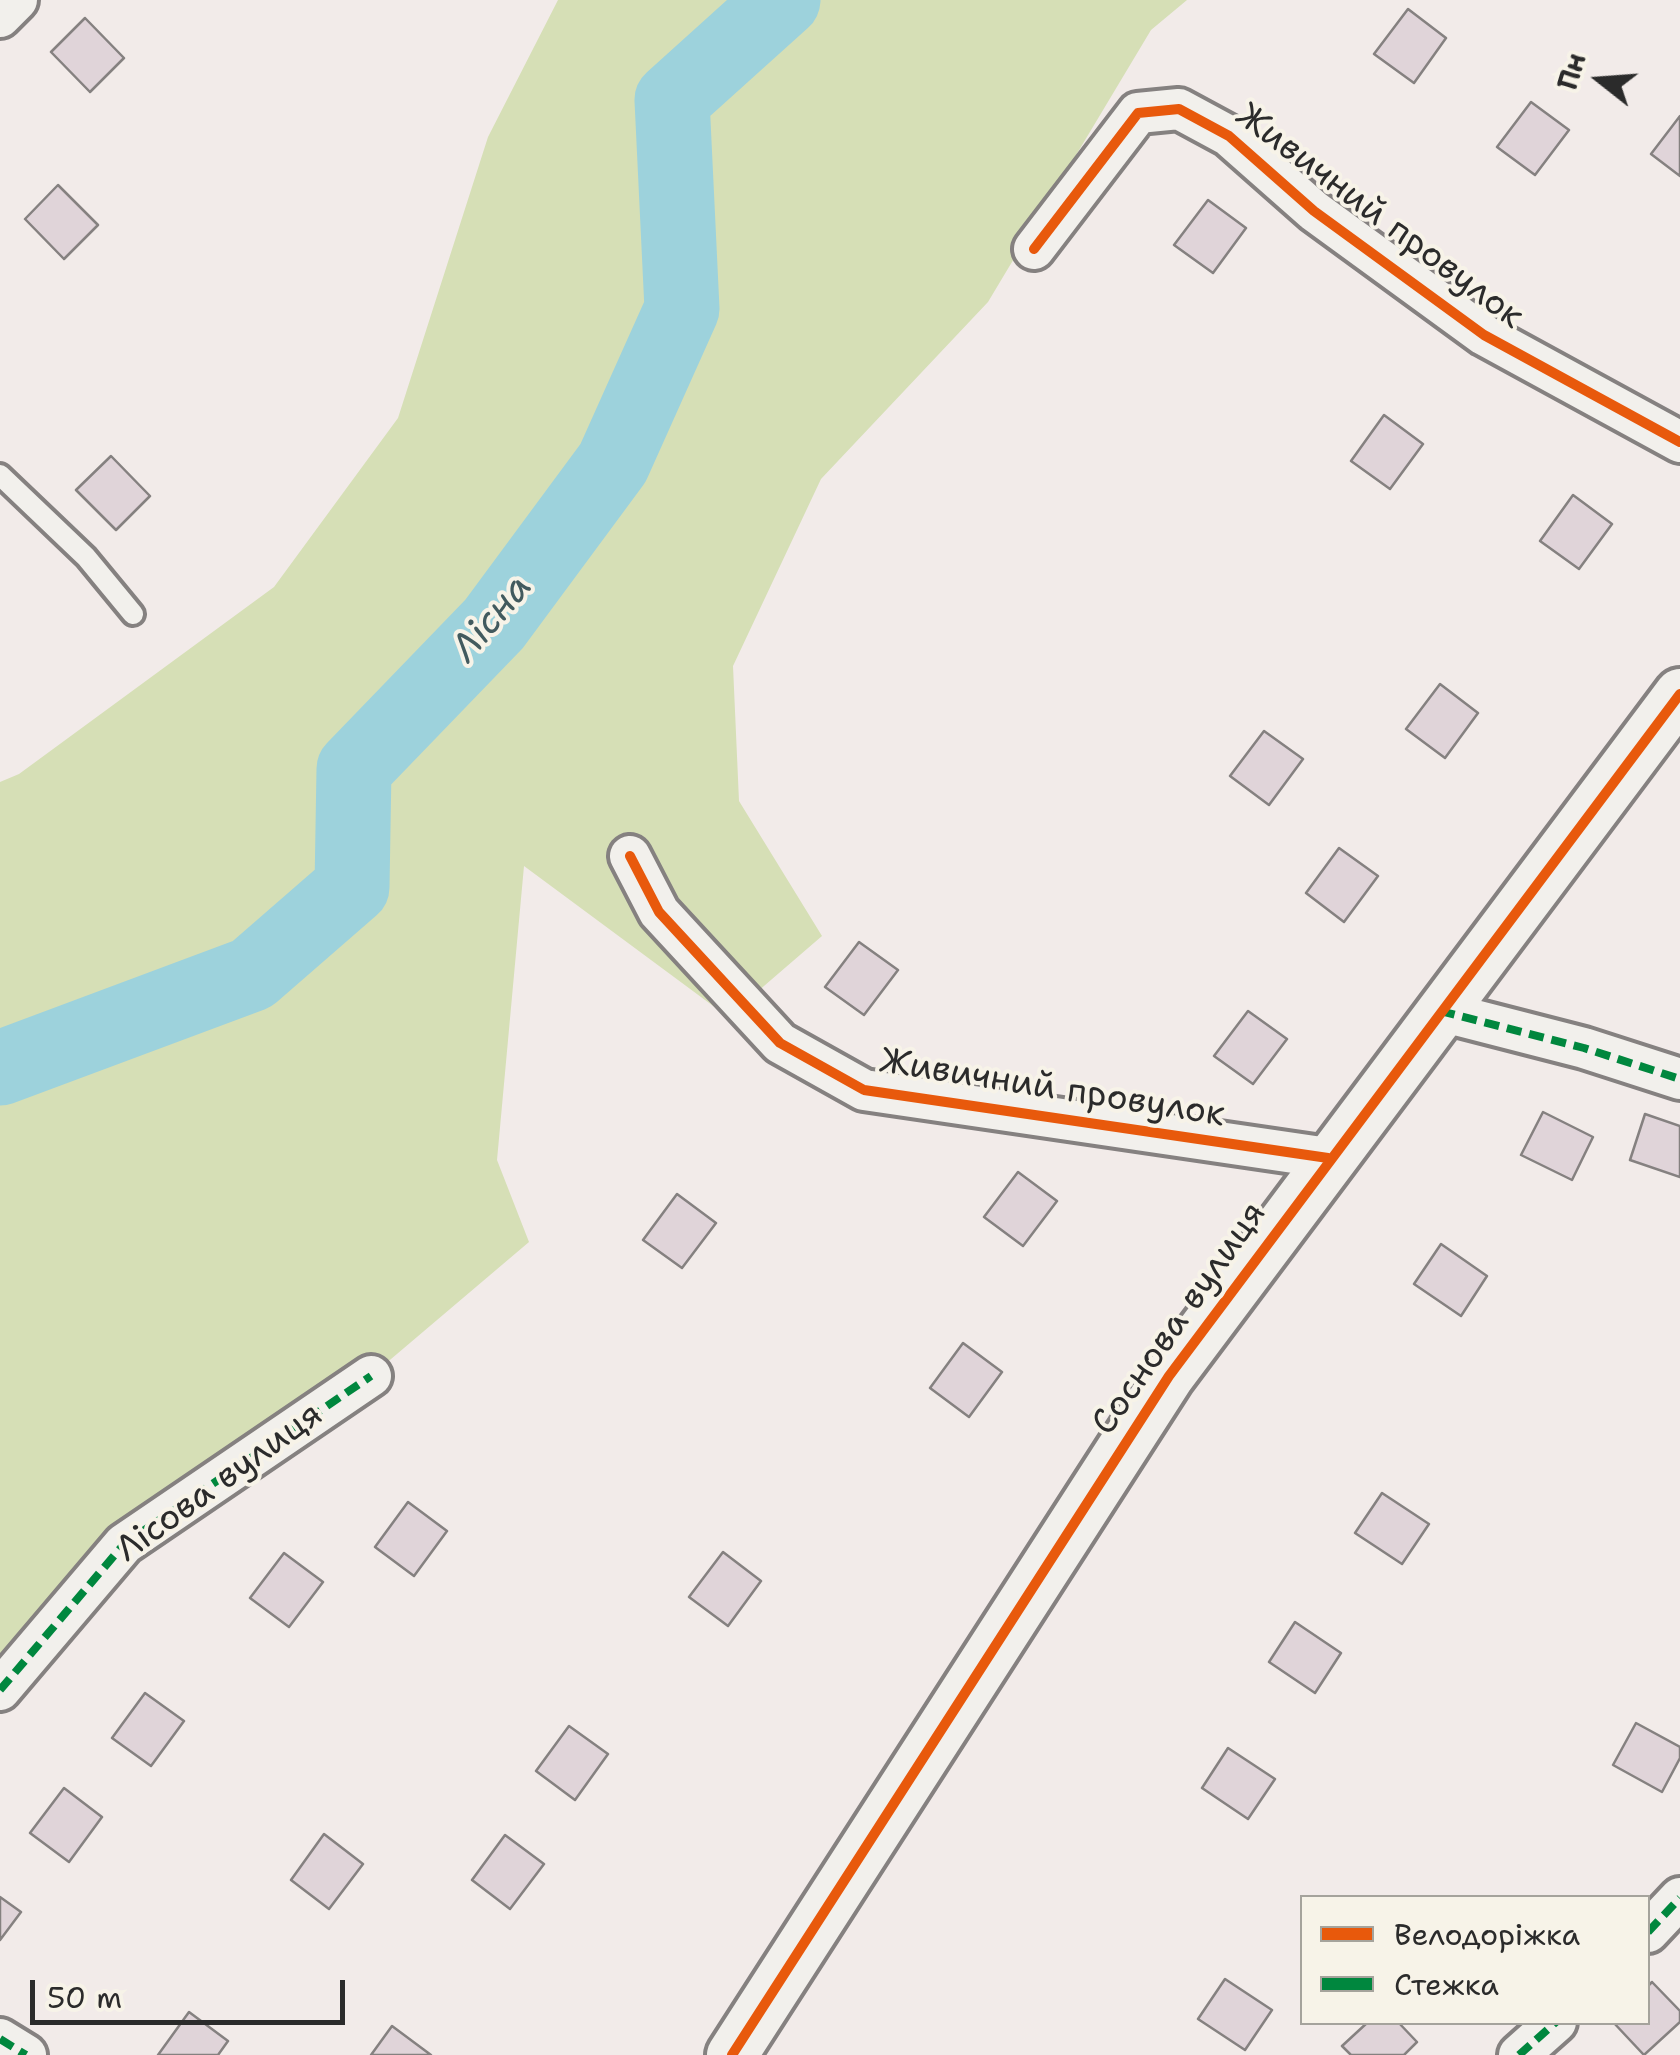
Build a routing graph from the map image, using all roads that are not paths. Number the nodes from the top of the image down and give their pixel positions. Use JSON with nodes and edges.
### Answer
{"nodes":[{"id":1,"x":17,"y":0,"type":"edge"},
{"id":2,"x":0,"y":17,"type":"edge"},
{"id":3,"x":1034,"y":249,"type":"dead end"},
{"id":4,"x":1680,"y":442,"type":"edge"},
{"id":5,"x":0,"y":475,"type":"edge"},
{"id":6,"x":133,"y":614,"type":"dead end"},
{"id":7,"x":1680,"y":694,"type":"edge"},
{"id":8,"x":630,"y":856,"type":"dead end"},
{"id":9,"x":1440,"y":1011,"type":"junction"},
{"id":10,"x":1680,"y":1079,"type":"edge"},
{"id":11,"x":1328,"y":1158,"type":"junction"},
{"id":12,"x":371,"y":1376,"type":"dead end"},
{"id":13,"x":0,"y":1690,"type":"edge"},
{"id":14,"x":1680,"y":1898,"type":"edge"},
{"id":15,"x":1650,"y":1930,"type":"edge"},
{"id":16,"x":1553,"y":2025,"type":"edge"},
{"id":17,"x":0,"y":2038,"type":"edge"},
{"id":18,"x":26,"y":2055,"type":"edge"},
{"id":19,"x":732,"y":2055,"type":"edge"},
{"id":20,"x":1519,"y":2055,"type":"edge"}],
"edges":[{"from":1,"to":2,"type":"street"},
{"from":3,"to":4,"type":"street","name":"Живичний провулок"},
{"from":5,"to":6,"type":"lane"},
{"from":7,"to":9,"type":"street","name":"Соснова вулиця"},
{"from":8,"to":11,"type":"street","name":"Живичний провулок"},
{"from":9,"to":10,"type":"street"},
{"from":9,"to":11,"type":"street","name":"Соснова вулиця"},
{"from":11,"to":19,"type":"street","name":"Соснова вулиця"},
{"from":12,"to":13,"type":"street","name":"Лісова вулиця"},
{"from":14,"to":15,"type":"street"},
{"from":16,"to":20,"type":"street"},
{"from":17,"to":18,"type":"street"}]}
